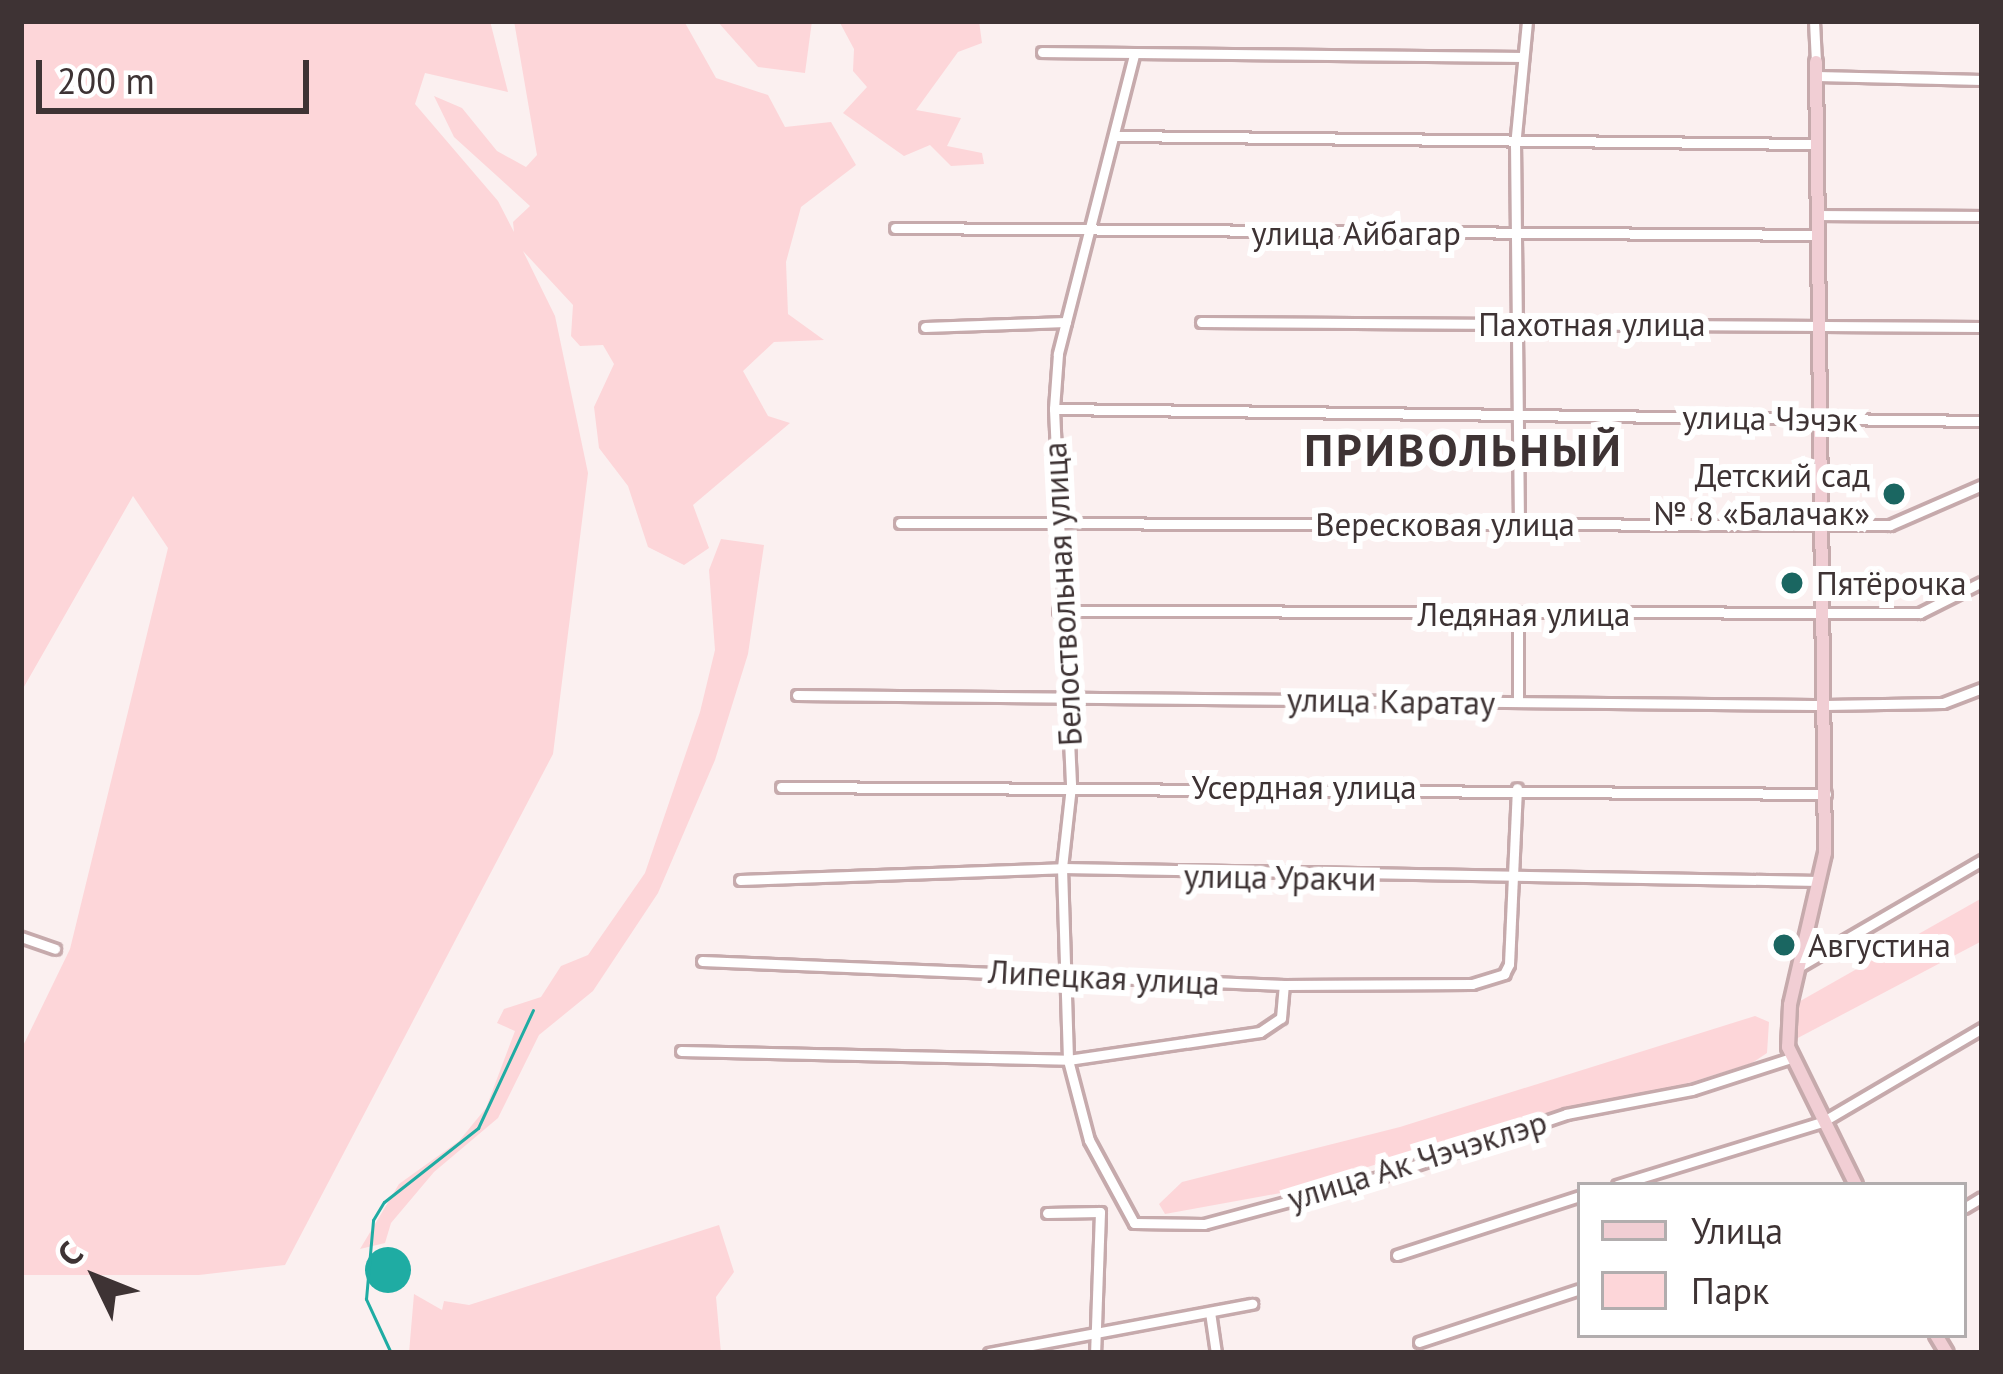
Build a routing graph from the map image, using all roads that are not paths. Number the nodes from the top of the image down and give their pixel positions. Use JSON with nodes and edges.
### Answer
{"nodes":[{"id":1,"x":1527,"y":21,"type":"edge"},
{"id":2,"x":1814,"y":21,"type":"edge"},
{"id":3,"x":1042,"y":52,"type":"dead end"},
{"id":4,"x":1134,"y":55,"type":"junction"},
{"id":5,"x":1520,"y":57,"type":"junction"},
{"id":6,"x":1816,"y":69,"type":"junction"},
{"id":7,"x":1982,"y":80,"type":"edge"},
{"id":8,"x":1117,"y":136,"type":"junction"},
{"id":9,"x":1816,"y":144,"type":"junction"},
{"id":10,"x":1515,"y":146,"type":"junction"},
{"id":11,"x":1818,"y":215,"type":"junction"},
{"id":12,"x":1982,"y":216,"type":"edge"},
{"id":13,"x":895,"y":228,"type":"dead end"},
{"id":14,"x":1089,"y":232,"type":"junction"},
{"id":15,"x":1516,"y":234,"type":"junction"},
{"id":16,"x":1817,"y":235,"type":"junction"},
{"id":17,"x":1066,"y":322,"type":"junction"},
{"id":18,"x":1201,"y":322,"type":"dead end"},
{"id":19,"x":1514,"y":323,"type":"junction"},
{"id":20,"x":1820,"y":326,"type":"junction"},
{"id":21,"x":926,"y":327,"type":"dead end"},
{"id":22,"x":1982,"y":327,"type":"edge"},
{"id":23,"x":1054,"y":409,"type":"junction"},
{"id":24,"x":1513,"y":413,"type":"junction"},
{"id":25,"x":1823,"y":418,"type":"junction"},
{"id":26,"x":1982,"y":422,"type":"edge"},
{"id":27,"x":1982,"y":485,"type":"edge"},
{"id":28,"x":900,"y":523,"type":"dead end"},
{"id":29,"x":1822,"y":523,"type":"junction"},
{"id":30,"x":1059,"y":524,"type":"junction"},
{"id":31,"x":1520,"y":524,"type":"junction"},
{"id":32,"x":1982,"y":582,"type":"edge"},
{"id":33,"x":1058,"y":610,"type":"junction"},
{"id":34,"x":1517,"y":615,"type":"junction"},
{"id":35,"x":1822,"y":615,"type":"junction"},
{"id":36,"x":1982,"y":688,"type":"edge"},
{"id":37,"x":797,"y":695,"type":"dead end"},
{"id":38,"x":1067,"y":698,"type":"junction"},
{"id":39,"x":1518,"y":703,"type":"junction"},
{"id":40,"x":1825,"y":705,"type":"junction"},
{"id":41,"x":1071,"y":786,"type":"junction"},
{"id":42,"x":781,"y":787,"type":"dead end"},
{"id":43,"x":1517,"y":788,"type":"junction"},
{"id":44,"x":1826,"y":794,"type":"junction"},
{"id":45,"x":1982,"y":860,"type":"edge"},
{"id":46,"x":1062,"y":868,"type":"junction"},
{"id":47,"x":740,"y":880,"type":"dead end"},
{"id":48,"x":1822,"y":880,"type":"junction"},
{"id":49,"x":1514,"y":881,"type":"junction"},
{"id":50,"x":21,"y":937,"type":"edge"},
{"id":51,"x":55,"y":949,"type":"dead end"},
{"id":52,"x":702,"y":961,"type":"dead end"},
{"id":53,"x":1798,"y":967,"type":"junction"},
{"id":54,"x":1066,"y":975,"type":"junction"},
{"id":55,"x":1284,"y":986,"type":"junction"},
{"id":56,"x":1982,"y":1028,"type":"edge"},
{"id":57,"x":681,"y":1051,"type":"dead end"},
{"id":58,"x":1791,"y":1058,"type":"junction"},
{"id":59,"x":1068,"y":1060,"type":"junction"},
{"id":60,"x":1822,"y":1122,"type":"junction"},
{"id":61,"x":1089,"y":1140,"type":"joint"},
{"id":62,"x":1627,"y":1182,"type":"edge"},
{"id":63,"x":1854,"y":1182,"type":"edge"},
{"id":64,"x":1577,"y":1197,"type":"edge"},
{"id":65,"x":1047,"y":1213,"type":"dead end"},
{"id":66,"x":1397,"y":1255,"type":"dead end"},
{"id":67,"x":1577,"y":1290,"type":"edge"},
{"id":68,"x":1252,"y":1304,"type":"dead end"},
{"id":69,"x":1210,"y":1312,"type":"junction"},
{"id":70,"x":1096,"y":1332,"type":"junction"},
{"id":71,"x":1419,"y":1342,"type":"dead end"},
{"id":72,"x":989,"y":1353,"type":"edge"},
{"id":73,"x":1095,"y":1353,"type":"edge"},
{"id":74,"x":1216,"y":1353,"type":"edge"}],
"edges":[{"from":1,"to":5,"type":"street"},
{"from":2,"to":6,"type":"street"},
{"from":3,"to":4,"type":"street"},
{"from":4,"to":5,"type":"street"},
{"from":4,"to":8,"type":"street","name":"Белоствольная улица"},
{"from":5,"to":10,"type":"street"},
{"from":6,"to":7,"type":"street"},
{"from":6,"to":9,"type":"street"},
{"from":8,"to":10,"type":"street"},
{"from":8,"to":14,"type":"street","name":"Белоствольная улица"},
{"from":9,"to":10,"type":"street"},
{"from":9,"to":11,"type":"street"},
{"from":10,"to":15,"type":"street"},
{"from":11,"to":12,"type":"street"},
{"from":11,"to":16,"type":"street"},
{"from":13,"to":14,"type":"street","name":"улица Айбагар"},
{"from":14,"to":15,"type":"street","name":"улица Айбагар"},
{"from":14,"to":17,"type":"street","name":"Белоствольная улица"},
{"from":15,"to":16,"type":"street","name":"улица Айбагар"},
{"from":15,"to":19,"type":"street"},
{"from":16,"to":20,"type":"street"},
{"from":17,"to":21,"type":"street"},
{"from":17,"to":23,"type":"street","name":"Белоствольная улица"},
{"from":18,"to":19,"type":"street","name":"Пахотная улица"},
{"from":19,"to":20,"type":"street","name":"Пахотная улица"},
{"from":19,"to":24,"type":"street"},
{"from":20,"to":22,"type":"street","name":"Пахотная улица"},
{"from":20,"to":25,"type":"street"},
{"from":23,"to":24,"type":"street","name":"улица Чэчэк"},
{"from":23,"to":30,"type":"street","name":"Белоствольная улица"},
{"from":24,"to":25,"type":"street","name":"улица Чэчэк"},
{"from":24,"to":31,"type":"street"},
{"from":25,"to":26,"type":"street","name":"улица Чэчэк"},
{"from":25,"to":29,"type":"street"},
{"from":27,"to":29,"type":"street","name":"Вересковая улица"},
{"from":28,"to":30,"type":"street","name":"Вересковая улица"},
{"from":29,"to":31,"type":"street","name":"Вересковая улица"},
{"from":29,"to":35,"type":"street"},
{"from":30,"to":31,"type":"street","name":"Вересковая улица"},
{"from":30,"to":33,"type":"street","name":"Белоствольная улица"},
{"from":32,"to":35,"type":"street","name":"Ледяная улица"},
{"from":33,"to":34,"type":"street","name":"Ледяная улица"},
{"from":33,"to":38,"type":"street","name":"Белоствольная улица"},
{"from":34,"to":35,"type":"street","name":"Ледяная улица"},
{"from":34,"to":39,"type":"street"},
{"from":35,"to":40,"type":"street"},
{"from":36,"to":40,"type":"street","name":"улица Каратау"},
{"from":37,"to":38,"type":"street","name":"улица Каратау"},
{"from":38,"to":39,"type":"street","name":"улица Каратау"},
{"from":38,"to":41,"type":"street","name":"Белоствольная улица"},
{"from":39,"to":40,"type":"street","name":"улица Каратау"},
{"from":40,"to":44,"type":"street"},
{"from":41,"to":42,"type":"street","name":"Усердная улица"},
{"from":41,"to":43,"type":"street","name":"Усердная улица"},
{"from":41,"to":46,"type":"street","name":"Белоствольная улица"},
{"from":43,"to":44,"type":"street","name":"Усердная улица"},
{"from":43,"to":49,"type":"street"},
{"from":44,"to":48,"type":"street"},
{"from":45,"to":53,"type":"street"},
{"from":46,"to":47,"type":"street","name":"улица Уракчи"},
{"from":46,"to":49,"type":"street","name":"улица Уракчи"},
{"from":46,"to":54,"type":"street","name":"Белоствольная улица"},
{"from":48,"to":49,"type":"street","name":"улица Уракчи"},
{"from":48,"to":53,"type":"street"},
{"from":49,"to":55,"type":"street","name":"Липецкая улица"},
{"from":50,"to":51,"type":"street"},
{"from":52,"to":54,"type":"street","name":"Липецкая улица"},
{"from":53,"to":58,"type":"street"},
{"from":54,"to":55,"type":"street","name":"Липецкая улица"},
{"from":54,"to":59,"type":"street","name":"Белоствольная улица"},
{"from":55,"to":59,"type":"street"},
{"from":56,"to":60,"type":"street"},
{"from":57,"to":59,"type":"street"},
{"from":58,"to":60,"type":"street"},
{"from":58,"to":61,"type":"street","name":"улица Ак Чэчэклэр"},
{"from":59,"to":61,"type":"street","name":"Белоствольная улица"},
{"from":60,"to":62,"type":"street"},
{"from":60,"to":63,"type":"street"},
{"from":64,"to":66,"type":"street"},
{"from":65,"to":70,"type":"street"},
{"from":67,"to":71,"type":"street"},
{"from":68,"to":69,"type":"street"},
{"from":69,"to":70,"type":"street"},
{"from":69,"to":74,"type":"street"},
{"from":70,"to":72,"type":"street"},
{"from":70,"to":73,"type":"street"}]}
